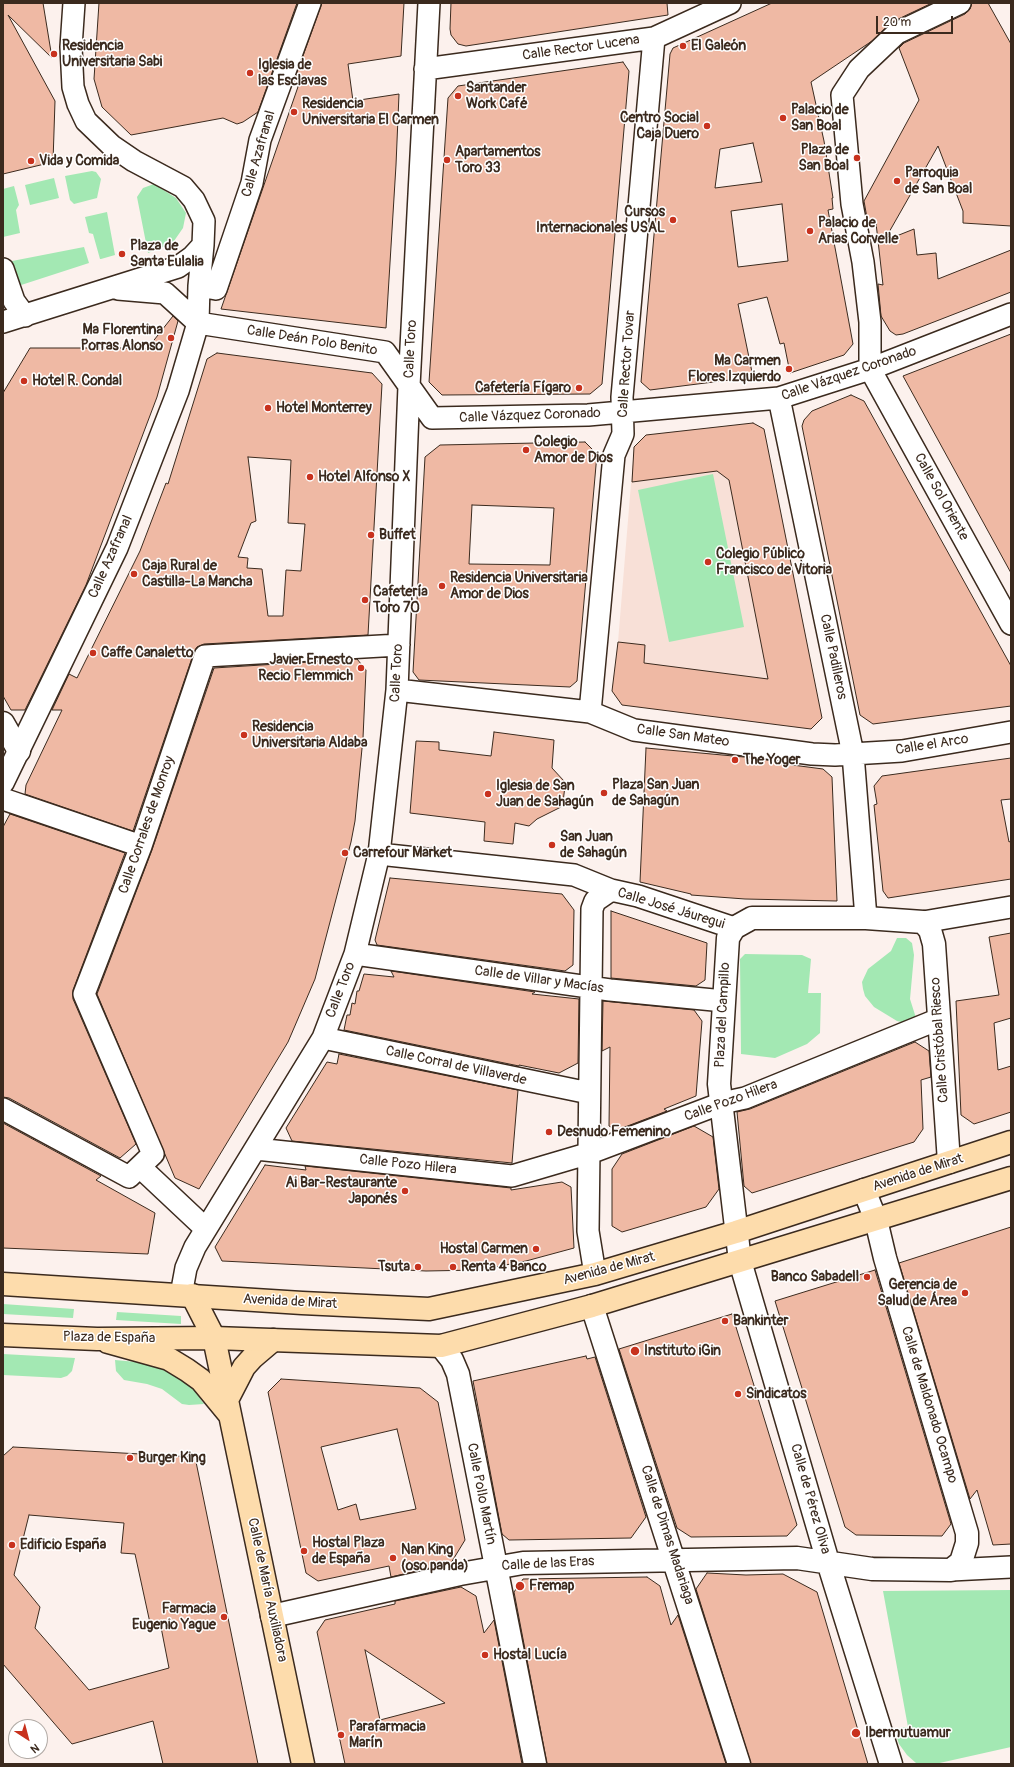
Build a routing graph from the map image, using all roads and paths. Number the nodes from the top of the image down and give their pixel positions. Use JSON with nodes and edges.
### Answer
{"nodes":[{"id":1,"x":74,"y":3,"type":"edge"},
{"id":2,"x":310,"y":3,"type":"edge"},
{"id":3,"x":429,"y":3,"type":"edge"},
{"id":4,"x":730,"y":3,"type":"edge"},
{"id":5,"x":960,"y":3,"type":"edge"},
{"id":6,"x":654,"y":38,"type":"junction"},
{"id":7,"x":425,"y":69,"type":"junction"},
{"id":8,"x":203,"y":245,"type":"junction"},
{"id":9,"x":3,"y":269,"type":"edge"},
{"id":10,"x":198,"y":286,"type":"junction"},
{"id":11,"x":109,"y":288,"type":"junction"},
{"id":12,"x":1011,"y":314,"type":"edge"},
{"id":13,"x":25,"y":316,"type":"junction"},
{"id":14,"x":3,"y":322,"type":"edge"},
{"id":15,"x":198,"y":323,"type":"junction"},
{"id":16,"x":870,"y":369,"type":"junction"},
{"id":17,"x":409,"y":386,"type":"junction"},
{"id":18,"x":779,"y":398,"type":"junction"},
{"id":19,"x":622,"y":412,"type":"junction"},
{"id":20,"x":1011,"y":624,"type":"edge"},
{"id":21,"x":399,"y":645,"type":"junction"},
{"id":22,"x":397,"y":690,"type":"junction"},
{"id":23,"x":590,"y":712,"type":"junction"},
{"id":24,"x":3,"y":723,"type":"edge"},
{"id":25,"x":1011,"y":732,"type":"edge"},
{"id":26,"x":19,"y":751,"type":"junction"},
{"id":27,"x":853,"y":754,"type":"junction"},
{"id":28,"x":3,"y":783,"type":"edge"},
{"id":29,"x":3,"y":799,"type":"edge"},
{"id":30,"x":141,"y":846,"type":"junction"},
{"id":31,"x":379,"y":854,"type":"junction"},
{"id":32,"x":611,"y":890,"type":"junction"},
{"id":33,"x":1011,"y":906,"type":"edge"},
{"id":34,"x":866,"y":918,"type":"junction"},
{"id":35,"x":923,"y":922,"type":"junction"},
{"id":36,"x":734,"y":928,"type":"junction"},
{"id":37,"x":355,"y":954,"type":"junction"},
{"id":38,"x":590,"y":987,"type":"junction"},
{"id":39,"x":724,"y":1001,"type":"junction"},
{"id":40,"x":939,"y":1018,"type":"junction"},
{"id":41,"x":323,"y":1038,"type":"junction"},
{"id":42,"x":590,"y":1093,"type":"junction"},
{"id":43,"x":722,"y":1103,"type":"junction"},
{"id":44,"x":3,"y":1109,"type":"edge"},
{"id":45,"x":1011,"y":1142,"type":"edge"},
{"id":46,"x":256,"y":1149,"type":"junction"},
{"id":47,"x":590,"y":1153,"type":"junction"},
{"id":48,"x":949,"y":1162,"type":"junction"},
{"id":49,"x":140,"y":1167,"type":"junction"},
{"id":50,"x":1011,"y":1178,"type":"edge"},
{"id":51,"x":864,"y":1190,"type":"junction"},
{"id":52,"x":876,"y":1220,"type":"junction"},
{"id":53,"x":206,"y":1229,"type":"junction"},
{"id":54,"x":736,"y":1232,"type":"junction"},
{"id":55,"x":740,"y":1261,"type":"junction"},
{"id":56,"x":595,"y":1274,"type":"junction"},
{"id":57,"x":3,"y":1284,"type":"edge"},
{"id":58,"x":187,"y":1295,"type":"junction"},
{"id":59,"x":592,"y":1306,"type":"junction"},
{"id":60,"x":3,"y":1336,"type":"edge"},
{"id":61,"x":214,"y":1338,"type":"junction"},
{"id":62,"x":97,"y":1339,"type":"junction"},
{"id":63,"x":274,"y":1340,"type":"junction"},
{"id":64,"x":440,"y":1346,"type":"junction"},
{"id":65,"x":229,"y":1407,"type":"junction"},
{"id":66,"x":675,"y":1560,"type":"junction"},
{"id":67,"x":828,"y":1562,"type":"junction"},
{"id":68,"x":495,"y":1567,"type":"junction"},
{"id":69,"x":1011,"y":1567,"type":"edge"},
{"id":70,"x":951,"y":1570,"type":"junction"},
{"id":71,"x":272,"y":1616,"type":"junction"},
{"id":72,"x":303,"y":1764,"type":"edge"},
{"id":73,"x":535,"y":1764,"type":"edge"},
{"id":74,"x":739,"y":1764,"type":"edge"},
{"id":75,"x":891,"y":1764,"type":"edge"}],
"edges":[{"from":1,"to":8,"type":"street"},
{"from":2,"to":10,"type":"street","name":"Calle Azafranal"},
{"from":3,"to":7,"type":"street","name":"Calle Toro"},
{"from":4,"to":6,"type":"street","name":"Calle Rector Lucena"},
{"from":5,"to":16,"type":"street"},
{"from":6,"to":7,"type":"street","name":"Calle Rector Lucena"},
{"from":6,"to":19,"type":"street","name":"Calle Rector Tovar"},
{"from":7,"to":17,"type":"street","name":"Calle Toro"},
{"from":8,"to":10,"type":"street"},
{"from":8,"to":11,"type":"street"},
{"from":9,"to":13,"type":"street"},
{"from":10,"to":15,"type":"street"},
{"from":11,"to":13,"type":"street"},
{"from":11,"to":15,"type":"street"},
{"from":12,"to":16,"type":"street","name":"Calle Vázquez Coronado"},
{"from":13,"to":14,"type":"street"},
{"from":15,"to":17,"type":"street","name":"Calle Deán Polo Benito"},
{"from":15,"to":26,"type":"street","name":"Calle Azafranal"},
{"from":16,"to":18,"type":"street","name":"Calle Vázquez Coronado"},
{"from":16,"to":20,"type":"street","name":"Calle Sol Oriente"},
{"from":17,"to":19,"type":"street","name":"Calle Vázquez Coronado"},
{"from":17,"to":21,"type":"street","name":"Calle Toro"},
{"from":18,"to":19,"type":"street","name":"Calle Vázquez Coronado"},
{"from":18,"to":27,"type":"street","name":"Calle Padilleros"},
{"from":19,"to":23,"type":"street","name":"Calle Rector Tovar"},
{"from":21,"to":22,"type":"street","name":"Calle Toro"},
{"from":21,"to":30,"type":"street","name":"Calle Corrales de Monroy"},
{"from":22,"to":23,"type":"street","name":"Calle San Mateo"},
{"from":22,"to":31,"type":"street","name":"Calle Toro"},
{"from":23,"to":27,"type":"street","name":"Calle San Mateo"},
{"from":24,"to":26,"type":"street"},
{"from":25,"to":27,"type":"street","name":"Calle el Arco"},
{"from":26,"to":28,"type":"street","name":"Calle Azafranal"},
{"from":27,"to":34,"type":"street","name":"Calle Padilleros"},
{"from":29,"to":30,"type":"street"},
{"from":30,"to":49,"type":"street","name":"Calle Corrales de Monroy"},
{"from":31,"to":32,"type":"street","name":"Calle José Jáuregui"},
{"from":31,"to":37,"type":"street","name":"Calle Toro"},
{"from":32,"to":36,"type":"street","name":"Calle José Jáuregui"},
{"from":32,"to":38,"type":"street"},
{"from":33,"to":35,"type":"street","name":"Calle José Jáuregui"},
{"from":34,"to":35,"type":"street","name":"Calle José Jáuregui"},
{"from":34,"to":36,"type":"street","name":"Calle José Jáuregui"},
{"from":35,"to":40,"type":"street","name":"Calle Cristóbal Riesco"},
{"from":36,"to":39,"type":"street","name":"Plaza del Campillo"},
{"from":37,"to":38,"type":"street","name":"Calle de Villar y Macías"},
{"from":37,"to":41,"type":"street","name":"Calle Toro"},
{"from":38,"to":39,"type":"street","name":"Calle de Villar y Macías"},
{"from":38,"to":42,"type":"street"},
{"from":39,"to":43,"type":"street","name":"Plaza del Campillo"},
{"from":40,"to":43,"type":"street","name":"Calle Pozo Hilera"},
{"from":40,"to":48,"type":"street","name":"Calle Cristóbal Riesco"},
{"from":41,"to":42,"type":"street","name":"Calle Corral de Villaverde"},
{"from":41,"to":46,"type":"street","name":"Calle Toro"},
{"from":42,"to":47,"type":"street"},
{"from":43,"to":47,"type":"street","name":"Calle Pozo Hilera"},
{"from":43,"to":54,"type":"street","name":"Plaza del Campillo"},
{"from":44,"to":49,"type":"street"},
{"from":45,"to":48,"type":"main road","name":"Avenida de Mirat"},
{"from":46,"to":47,"type":"street","name":"Calle Pozo Hilera"},
{"from":46,"to":53,"type":"street","name":"Calle Toro"},
{"from":47,"to":56,"type":"street"},
{"from":48,"to":51,"type":"main road","name":"Avenida de Mirat"},
{"from":49,"to":53,"type":"street"},
{"from":50,"to":52,"type":"main road","name":"Avenida de Mirat"},
{"from":51,"to":52,"type":"street","name":"Calle de Maldonado Ocampo"},
{"from":51,"to":54,"type":"main road","name":"Avenida de Mirat"},
{"from":52,"to":55,"type":"main road","name":"Avenida de Mirat"},
{"from":52,"to":70,"type":"street","name":"Calle de Maldonado Ocampo"},
{"from":53,"to":58,"type":"street","name":"Calle Toro"},
{"from":54,"to":55,"type":"street","name":"Calle de Pérez Oliva"},
{"from":54,"to":56,"type":"main road","name":"Avenida de Mirat"},
{"from":55,"to":59,"type":"main road","name":"Avenida de Mirat"},
{"from":55,"to":67,"type":"street","name":"Calle de Pérez Oliva"},
{"from":56,"to":58,"type":"main road","name":"Avenida de Mirat"},
{"from":57,"to":58,"type":"main road"},
{"from":58,"to":61,"type":"main road","name":"Calle de María Auxiliadora"},
{"from":59,"to":64,"type":"main road","name":"Avenida de Mirat"},
{"from":59,"to":66,"type":"street","name":"Calle de Dimas Madariaga"},
{"from":60,"to":62,"type":"main road","name":"Plaza de España"},
{"from":61,"to":62,"type":"main road","name":"Plaza de España"},
{"from":61,"to":63,"type":"main road","name":"Avenida de Mirat"},
{"from":61,"to":65,"type":"main road","name":"Calle de María Auxiliadora"},
{"from":62,"to":65,"type":"main road","name":"Calle de María Auxiliadora"},
{"from":63,"to":64,"type":"main road","name":"Avenida de Mirat"},
{"from":63,"to":65,"type":"main road"},
{"from":64,"to":68,"type":"street","name":"Calle Pollo Martín"},
{"from":65,"to":71,"type":"main road","name":"Calle de María Auxiliadora"},
{"from":66,"to":67,"type":"street","name":"Calle de las Eras"},
{"from":66,"to":68,"type":"street","name":"Calle de las Eras"},
{"from":66,"to":74,"type":"street","name":"Calle de Dimas Madariaga"},
{"from":67,"to":70,"type":"street","name":"Calle de las Eras"},
{"from":67,"to":75,"type":"street","name":"Calle de Pérez Oliva"},
{"from":68,"to":71,"type":"street","name":"Calle de las Eras"},
{"from":68,"to":73,"type":"street","name":"Calle Pollo Martín"},
{"from":69,"to":70,"type":"street"},
{"from":71,"to":72,"type":"main road","name":"Calle de María Auxiliadora"}]}
